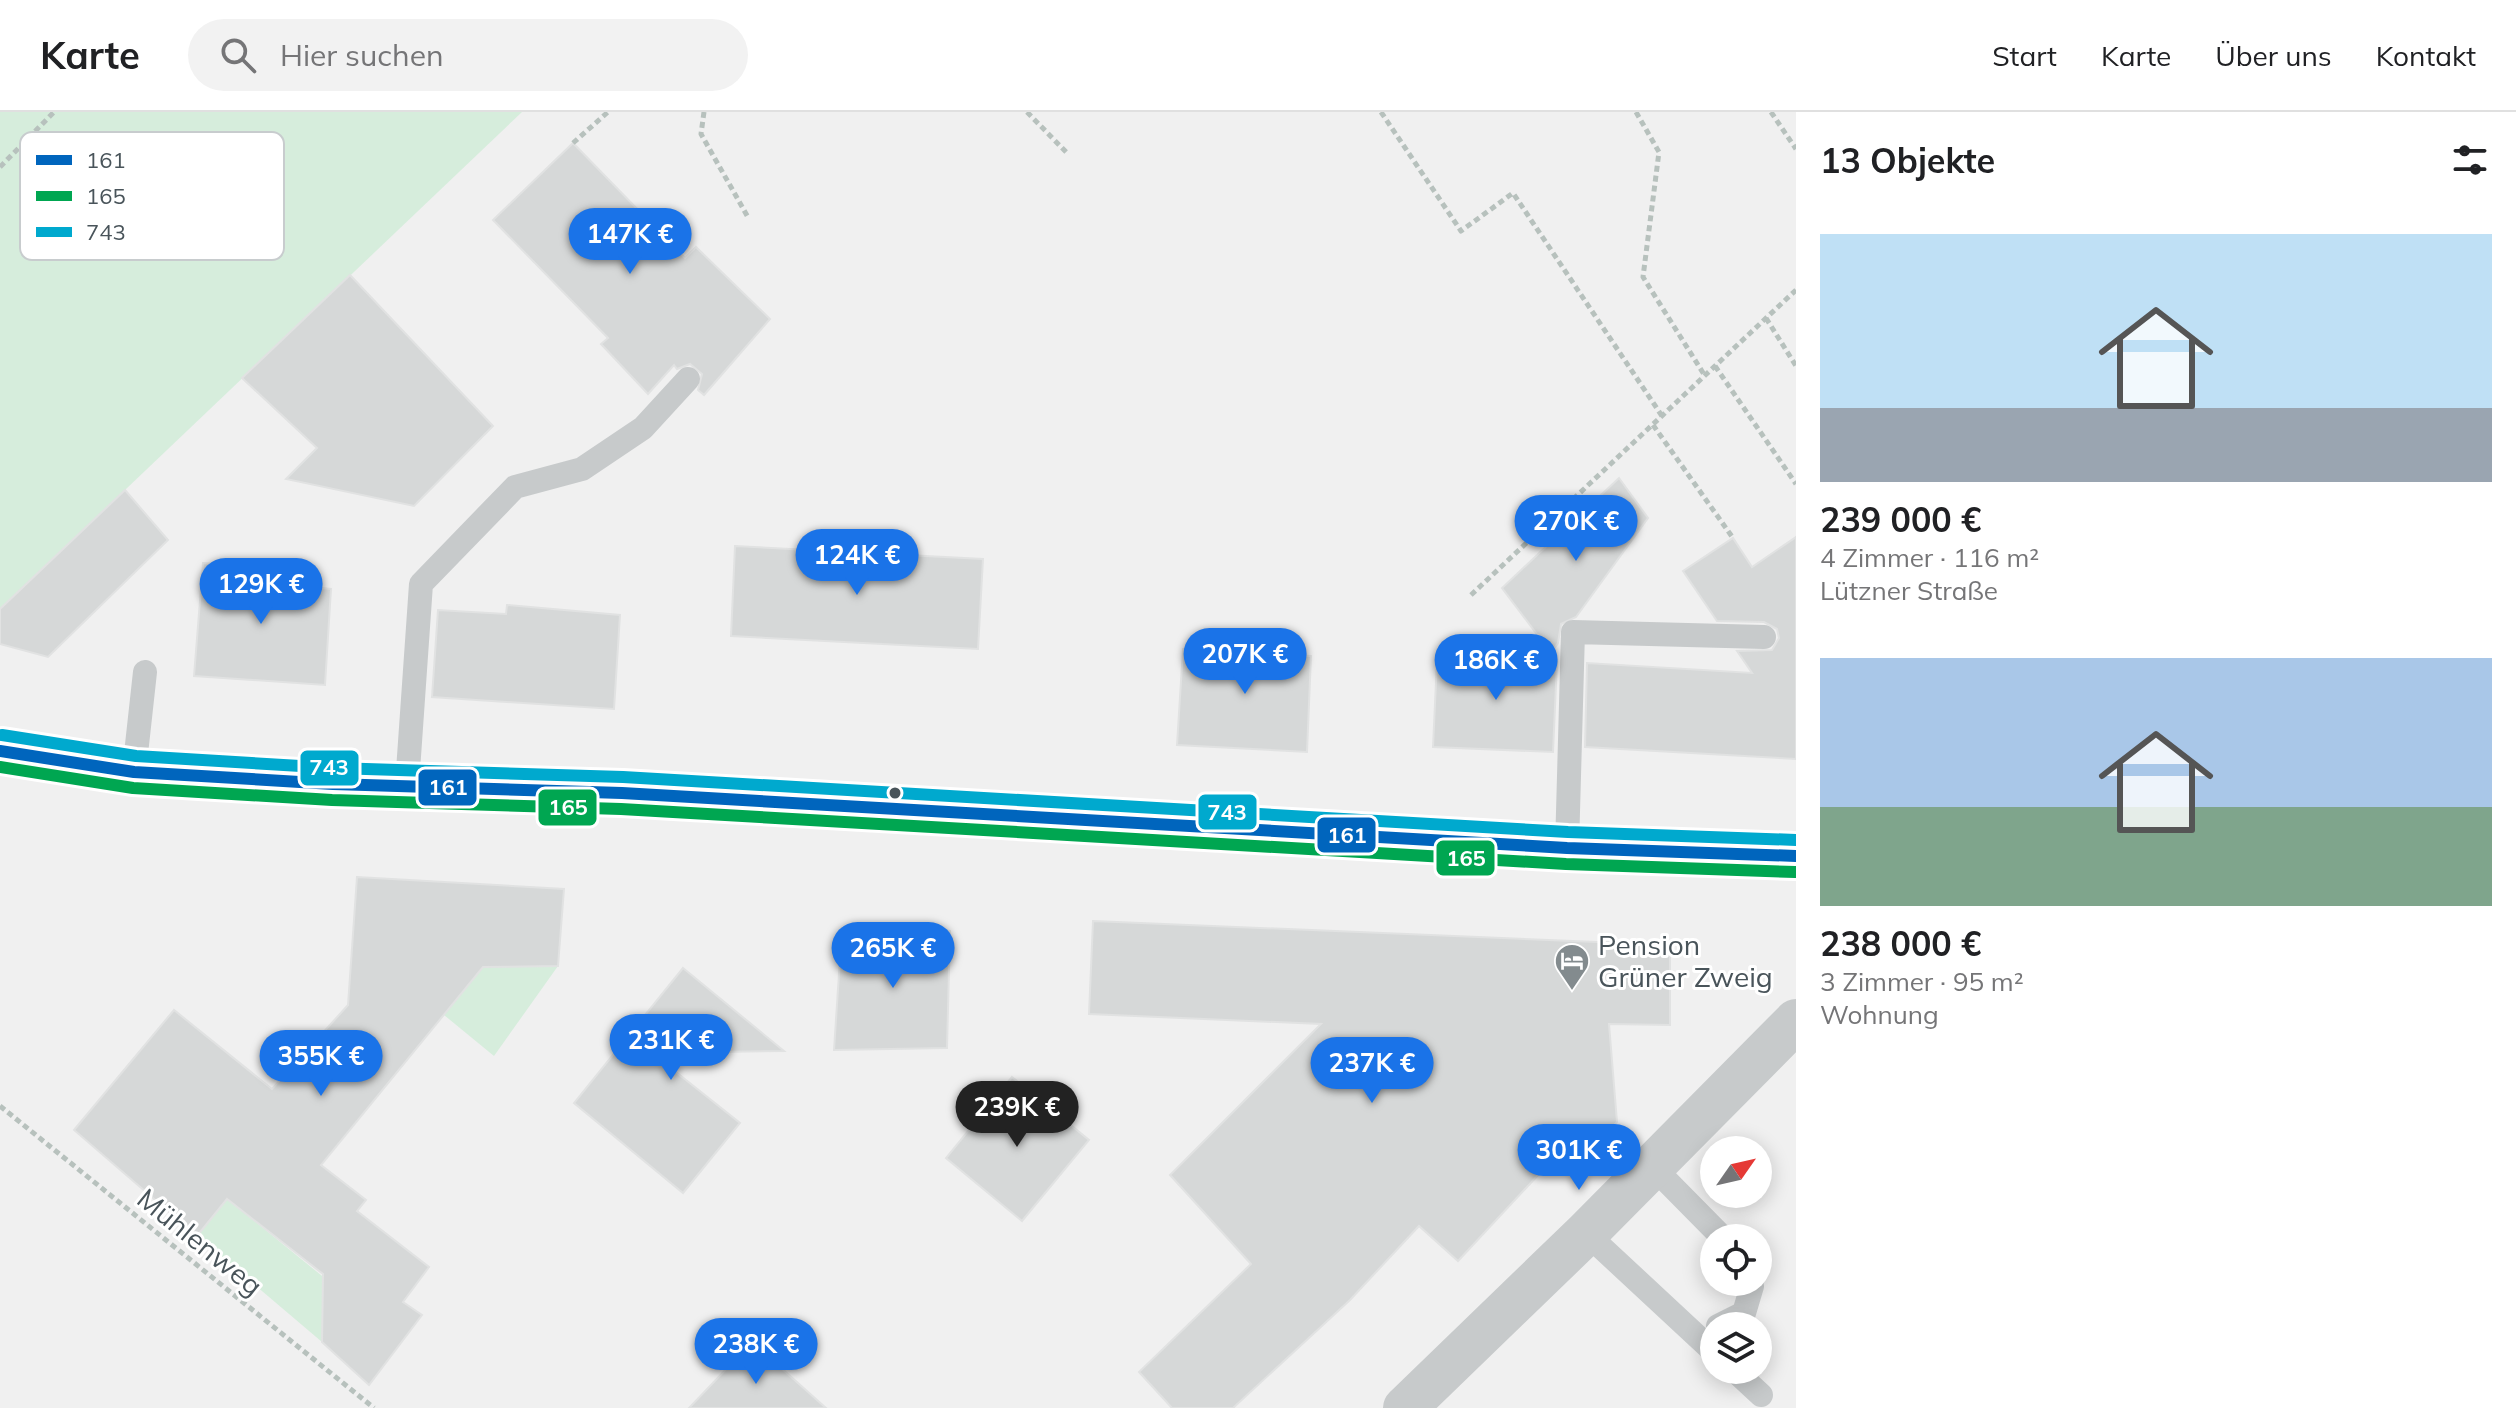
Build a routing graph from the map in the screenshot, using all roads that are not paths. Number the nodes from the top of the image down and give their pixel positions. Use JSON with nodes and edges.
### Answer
{"nodes":[{"id":1,"x":688,"y":379,"type":"dead end"},
{"id":2,"x":1764,"y":637,"type":"dead end"},
{"id":3,"x":145,"y":672,"type":"dead end"},
{"id":4,"x":0,"y":751,"type":"edge"},
{"id":5,"x":134,"y":772,"type":"junction"},
{"id":6,"x":407,"y":785,"type":"junction"},
{"id":7,"x":1567,"y":848,"type":"junction"},
{"id":8,"x":1796,"y":856,"type":"edge"},
{"id":9,"x":1796,"y":1021,"type":"edge"},
{"id":10,"x":1652,"y":1166,"type":"junction"},
{"id":11,"x":1709,"y":1224,"type":"edge"},
{"id":12,"x":1586,"y":1233,"type":"junction"},
{"id":13,"x":1665,"y":1307,"type":"junction"},
{"id":14,"x":1700,"y":1321,"type":"edge"},
{"id":15,"x":1700,"y":1339,"type":"edge"},
{"id":16,"x":1749,"y":1384,"type":"edge"},
{"id":17,"x":1761,"y":1395,"type":"dead end"},
{"id":18,"x":1405,"y":1408,"type":"edge"}],
"edges":[{"from":1,"to":6,"type":"lane"},
{"from":2,"to":7,"type":"lane"},
{"from":3,"to":5,"type":"lane"},
{"from":4,"to":5,"type":"main road"},
{"from":5,"to":6,"type":"main road"},
{"from":6,"to":7,"type":"main road"},
{"from":7,"to":8,"type":"main road"},
{"from":9,"to":10,"type":"street"},
{"from":10,"to":11,"type":"lane"},
{"from":10,"to":12,"type":"street"},
{"from":12,"to":13,"type":"lane"},
{"from":12,"to":18,"type":"street"},
{"from":13,"to":14,"type":"lane"},
{"from":13,"to":15,"type":"lane"},
{"from":16,"to":17,"type":"lane"}]}
